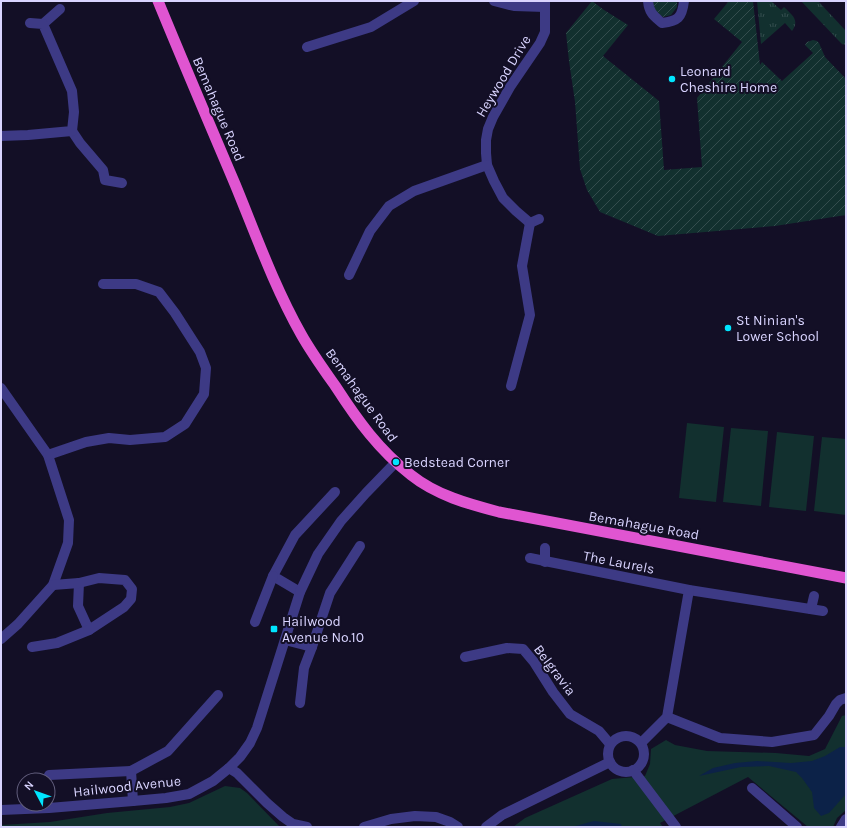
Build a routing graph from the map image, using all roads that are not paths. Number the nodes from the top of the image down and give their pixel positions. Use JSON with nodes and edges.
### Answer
{"nodes":[{"id":1,"x":158,"y":1,"type":"edge"},
{"id":2,"x":414,"y":1,"type":"edge"},
{"id":3,"x":494,"y":1,"type":"edge"},
{"id":4,"x":648,"y":1,"type":"edge"},
{"id":5,"x":684,"y":1,"type":"edge"},
{"id":6,"x":545,"y":4,"type":"edge"},
{"id":7,"x":60,"y":9,"type":"dead end"},
{"id":8,"x":30,"y":23,"type":"dead end"},
{"id":9,"x":43,"y":24,"type":"junction"},
{"id":10,"x":306,"y":47,"type":"dead end"},
{"id":11,"x":72,"y":131,"type":"junction"},
{"id":12,"x":1,"y":136,"type":"edge"},
{"id":13,"x":487,"y":165,"type":"junction"},
{"id":14,"x":122,"y":183,"type":"dead end"},
{"id":15,"x":540,"y":218,"type":"dead end"},
{"id":16,"x":530,"y":223,"type":"junction"},
{"id":17,"x":349,"y":275,"type":"dead end"},
{"id":18,"x":103,"y":284,"type":"dead end"},
{"id":19,"x":511,"y":386,"type":"dead end"},
{"id":20,"x":1,"y":388,"type":"edge"},
{"id":21,"x":48,"y":455,"type":"junction"},
{"id":22,"x":396,"y":462,"type":"junction"},
{"id":23,"x":335,"y":492,"type":"dead end"},
{"id":24,"x":360,"y":546,"type":"dead end"},
{"id":25,"x":545,"y":548,"type":"dead end"},
{"id":26,"x":530,"y":558,"type":"dead end"},
{"id":27,"x":545,"y":562,"type":"junction"},
{"id":28,"x":273,"y":576,"type":"junction"},
{"id":29,"x":846,"y":578,"type":"edge"},
{"id":30,"x":79,"y":584,"type":"junction"},
{"id":31,"x":53,"y":585,"type":"junction"},
{"id":32,"x":689,"y":590,"type":"junction"},
{"id":33,"x":300,"y":592,"type":"junction"},
{"id":34,"x":814,"y":596,"type":"dead end"},
{"id":35,"x":811,"y":609,"type":"junction"},
{"id":36,"x":823,"y":611,"type":"dead end"},
{"id":37,"x":255,"y":622,"type":"dead end"},
{"id":38,"x":88,"y":630,"type":"junction"},
{"id":39,"x":1,"y":639,"type":"edge"},
{"id":40,"x":285,"y":640,"type":"junction"},
{"id":41,"x":32,"y":647,"type":"dead end"},
{"id":42,"x":312,"y":647,"type":"junction"},
{"id":43,"x":465,"y":657,"type":"dead end"},
{"id":44,"x":218,"y":695,"type":"dead end"},
{"id":45,"x":846,"y":698,"type":"edge"},
{"id":46,"x":300,"y":703,"type":"dead end"},
{"id":47,"x":667,"y":717,"type":"junction"},
{"id":48,"x":641,"y":743,"type":"junction"},
{"id":49,"x":610,"y":744,"type":"junction"},
{"id":50,"x":610,"y":762,"type":"junction"},
{"id":51,"x":229,"y":768,"type":"junction"},
{"id":52,"x":634,"y":770,"type":"junction"},
{"id":53,"x":130,"y":771,"type":"junction"},
{"id":54,"x":56,"y":775,"type":"edge"},
{"id":55,"x":752,"y":788,"type":"dead end"},
{"id":56,"x":133,"y":801,"type":"junction"},
{"id":57,"x":1,"y":810,"type":"edge"},
{"id":58,"x":846,"y":819,"type":"edge"},
{"id":59,"x":307,"y":827,"type":"edge"},
{"id":60,"x":364,"y":827,"type":"edge"},
{"id":61,"x":458,"y":827,"type":"edge"},
{"id":62,"x":486,"y":827,"type":"edge"},
{"id":63,"x":676,"y":827,"type":"edge"},
{"id":64,"x":798,"y":827,"type":"edge"},
{"id":65,"x":841,"y":827,"type":"edge"}],
"edges":[{"from":1,"to":22,"type":"highway","name":"Bemahague Road"},
{"from":2,"to":10,"type":"street"},
{"from":3,"to":6,"type":"street"},
{"from":4,"to":5,"type":"street"},
{"from":6,"to":13,"type":"street","name":"Heywood Drive"},
{"from":7,"to":9,"type":"street"},
{"from":8,"to":9,"type":"street"},
{"from":9,"to":11,"type":"street"},
{"from":11,"to":12,"type":"street"},
{"from":11,"to":14,"type":"street"},
{"from":13,"to":16,"type":"street","name":"Heywood Drive"},
{"from":13,"to":17,"type":"street"},
{"from":15,"to":16,"type":"street"},
{"from":16,"to":19,"type":"street"},
{"from":18,"to":21,"type":"street"},
{"from":20,"to":21,"type":"street"},
{"from":21,"to":31,"type":"street"},
{"from":22,"to":29,"type":"highway","name":"Bemahague Road"},
{"from":22,"to":33,"type":"street","name":"Hailwood Avenue"},
{"from":23,"to":28,"type":"street"},
{"from":24,"to":42,"type":"street"},
{"from":25,"to":27,"type":"street"},
{"from":26,"to":27,"type":"street","name":"The Laurels"},
{"from":27,"to":32,"type":"street","name":"The Laurels"},
{"from":28,"to":33,"type":"street"},
{"from":28,"to":37,"type":"street"},
{"from":30,"to":31,"type":"street"},
{"from":30,"to":38,"type":"street"},
{"from":30,"to":38,"type":"street"},
{"from":31,"to":39,"type":"street"},
{"from":32,"to":35,"type":"street","name":"The Laurels"},
{"from":32,"to":47,"type":"street"},
{"from":33,"to":40,"type":"street","name":"Hailwood Avenue"},
{"from":34,"to":35,"type":"street"},
{"from":35,"to":36,"type":"street","name":"The Laurels"},
{"from":38,"to":41,"type":"street"},
{"from":40,"to":42,"type":"street"},
{"from":40,"to":51,"type":"street","name":"Hailwood Avenue"},
{"from":42,"to":46,"type":"street"},
{"from":43,"to":49,"type":"street","name":"Belgravia"},
{"from":44,"to":53,"type":"street"},
{"from":45,"to":47,"type":"street"},
{"from":47,"to":48,"type":"street"},
{"from":48,"to":49,"type":"street"},
{"from":48,"to":52,"type":"street"},
{"from":49,"to":50,"type":"street"},
{"from":50,"to":52,"type":"street"},
{"from":50,"to":62,"type":"street"},
{"from":51,"to":56,"type":"street","name":"Hailwood Avenue"},
{"from":51,"to":59,"type":"street"},
{"from":52,"to":63,"type":"street"},
{"from":53,"to":54,"type":"street"},
{"from":53,"to":56,"type":"street"},
{"from":55,"to":64,"type":"street"},
{"from":56,"to":57,"type":"street","name":"Hailwood Avenue"},
{"from":58,"to":65,"type":"street"},
{"from":60,"to":61,"type":"street"}]}
